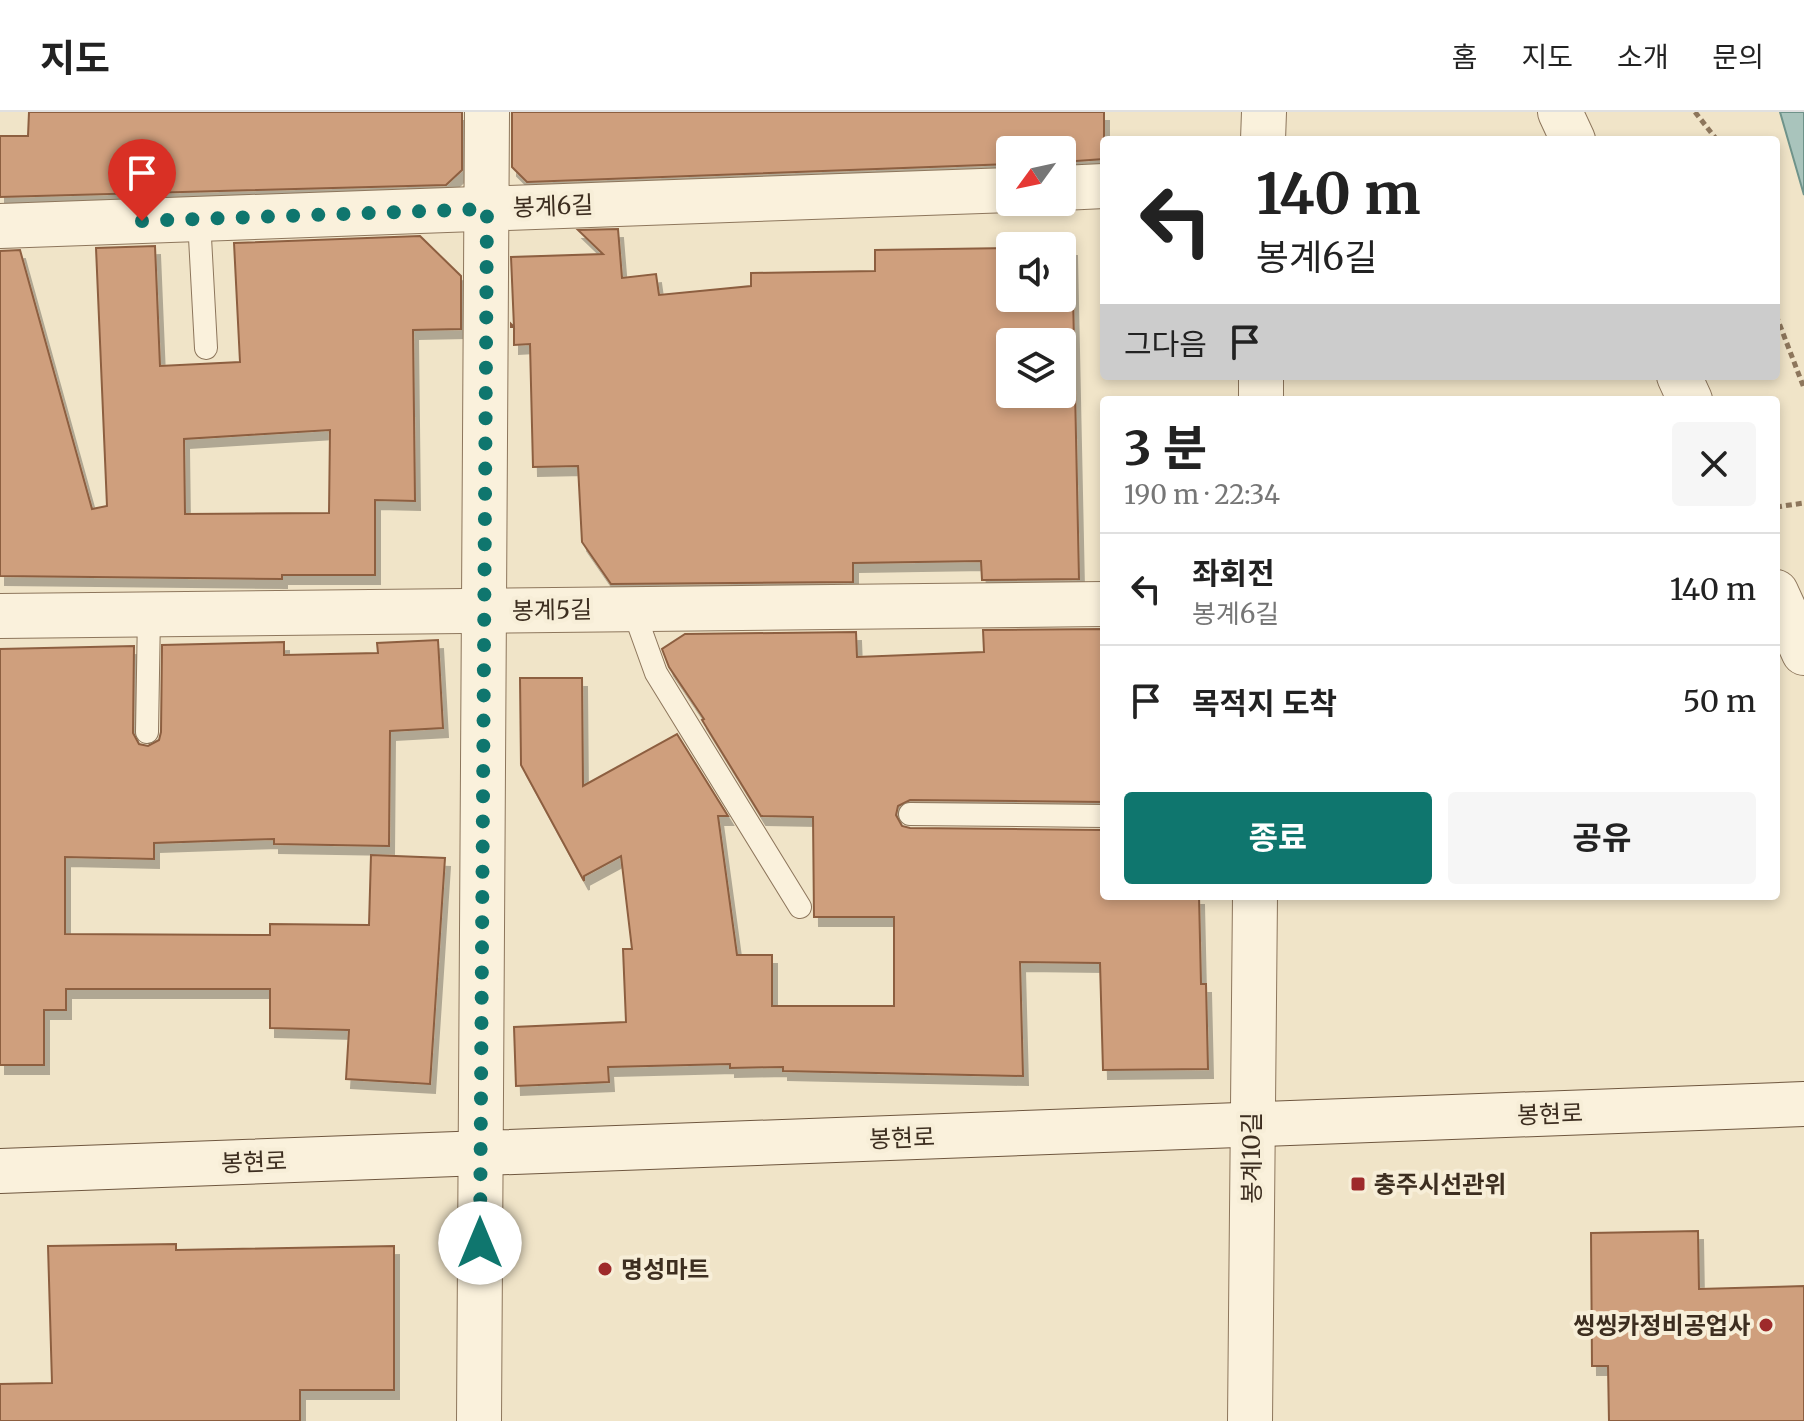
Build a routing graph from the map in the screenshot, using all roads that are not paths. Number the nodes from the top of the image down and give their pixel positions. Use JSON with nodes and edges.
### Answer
{"nodes":[{"id":1,"x":487,"y":112,"type":"edge"},
{"id":2,"x":1264,"y":112,"type":"edge"},
{"id":3,"x":1560,"y":112,"type":"edge"},
{"id":4,"x":1263,"y":136,"type":"edge"},
{"id":5,"x":1571,"y":136,"type":"edge"},
{"id":6,"x":1100,"y":186,"type":"edge"},
{"id":7,"x":1076,"y":187,"type":"edge"},
{"id":8,"x":996,"y":191,"type":"edge"},
{"id":9,"x":487,"y":209,"type":"junction"},
{"id":10,"x":199,"y":219,"type":"junction"},
{"id":11,"x":0,"y":226,"type":"edge"},
{"id":12,"x":206,"y":348,"type":"dead end"},
{"id":13,"x":1780,"y":601,"type":"edge"},
{"id":14,"x":1100,"y":604,"type":"edge"},
{"id":15,"x":633,"y":609,"type":"junction"},
{"id":16,"x":484,"y":610,"type":"junction"},
{"id":17,"x":149,"y":614,"type":"junction"},
{"id":18,"x":0,"y":616,"type":"edge"},
{"id":19,"x":1804,"y":653,"type":"edge"},
{"id":20,"x":147,"y":732,"type":"dead end"},
{"id":21,"x":910,"y":814,"type":"dead end"},
{"id":22,"x":1100,"y":816,"type":"edge"},
{"id":23,"x":1255,"y":900,"type":"edge"},
{"id":24,"x":800,"y":907,"type":"dead end"},
{"id":25,"x":1804,"y":1104,"type":"edge"},
{"id":26,"x":1252,"y":1125,"type":"junction"},
{"id":27,"x":480,"y":1153,"type":"junction"},
{"id":28,"x":0,"y":1171,"type":"edge"},
{"id":29,"x":479,"y":1421,"type":"edge"},
{"id":30,"x":1250,"y":1421,"type":"edge"}],
"edges":[{"from":1,"to":9,"type":"street"},
{"from":2,"to":4,"type":"street"},
{"from":3,"to":5,"type":"street"},
{"from":6,"to":7,"type":"street"},
{"from":8,"to":9,"type":"street","name":"봉계6길"},
{"from":9,"to":10,"type":"street","name":"봉계6길"},
{"from":9,"to":16,"type":"street"},
{"from":10,"to":11,"type":"street","name":"봉계6길"},
{"from":10,"to":12,"type":"lane"},
{"from":13,"to":19,"type":"street"},
{"from":14,"to":15,"type":"street","name":"봉계5길"},
{"from":15,"to":16,"type":"street","name":"봉계5길"},
{"from":15,"to":24,"type":"lane"},
{"from":16,"to":17,"type":"street","name":"봉계5길"},
{"from":16,"to":27,"type":"street"},
{"from":17,"to":18,"type":"street","name":"봉계5길"},
{"from":17,"to":20,"type":"lane"},
{"from":21,"to":22,"type":"lane"},
{"from":23,"to":26,"type":"street","name":"봉계10길"},
{"from":25,"to":26,"type":"street","name":"봉현로"},
{"from":26,"to":27,"type":"street","name":"봉현로"},
{"from":26,"to":30,"type":"street","name":"봉계10길"},
{"from":27,"to":28,"type":"street","name":"봉현로"},
{"from":27,"to":29,"type":"street"}]}
